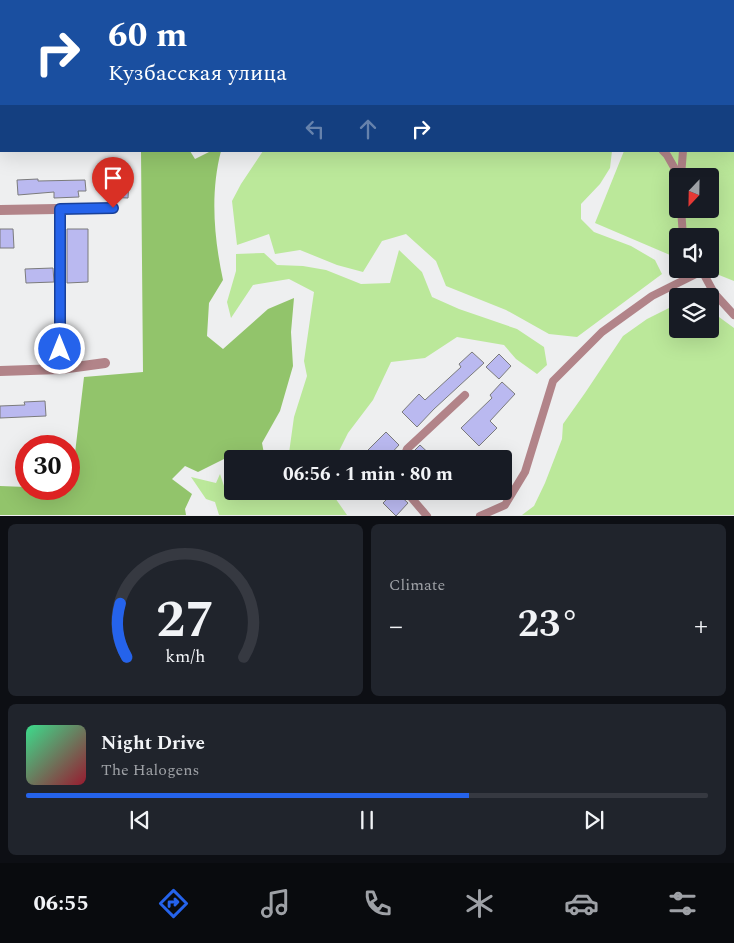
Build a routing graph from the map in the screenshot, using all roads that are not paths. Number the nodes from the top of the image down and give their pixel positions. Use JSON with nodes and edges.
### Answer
{"nodes":[{"id":1,"x":664,"y":152,"type":"edge"},
{"id":2,"x":683,"y":152,"type":"edge"},
{"id":3,"x":675,"y":168,"type":"edge"},
{"id":4,"x":681,"y":168,"type":"edge"},
{"id":5,"x":113,"y":208,"type":"dead end"},
{"id":6,"x":60,"y":209,"type":"junction"},
{"id":7,"x":0,"y":210,"type":"edge"},
{"id":8,"x":686,"y":278,"type":"edge"},
{"id":9,"x":706,"y":278,"type":"edge"},
{"id":10,"x":734,"y":315,"type":"edge"},
{"id":11,"x":105,"y":362,"type":"dead end"},
{"id":12,"x":61,"y":369,"type":"junction"},
{"id":13,"x":0,"y":371,"type":"edge"},
{"id":14,"x":465,"y":395,"type":"dead end"},
{"id":15,"x":407,"y":450,"type":"edge"},
{"id":16,"x":413,"y":500,"type":"edge"},
{"id":17,"x":427,"y":516,"type":"edge"},
{"id":18,"x":480,"y":516,"type":"edge"}],
"edges":[{"from":1,"to":3,"type":"lane"},
{"from":2,"to":4,"type":"lane"},
{"from":5,"to":6,"type":"street"},
{"from":6,"to":7,"type":"street"},
{"from":6,"to":12,"type":"street"},
{"from":8,"to":18,"type":"lane"},
{"from":9,"to":10,"type":"lane"},
{"from":11,"to":12,"type":"street"},
{"from":12,"to":13,"type":"street"},
{"from":14,"to":15,"type":"lane"},
{"from":16,"to":17,"type":"lane"}]}
